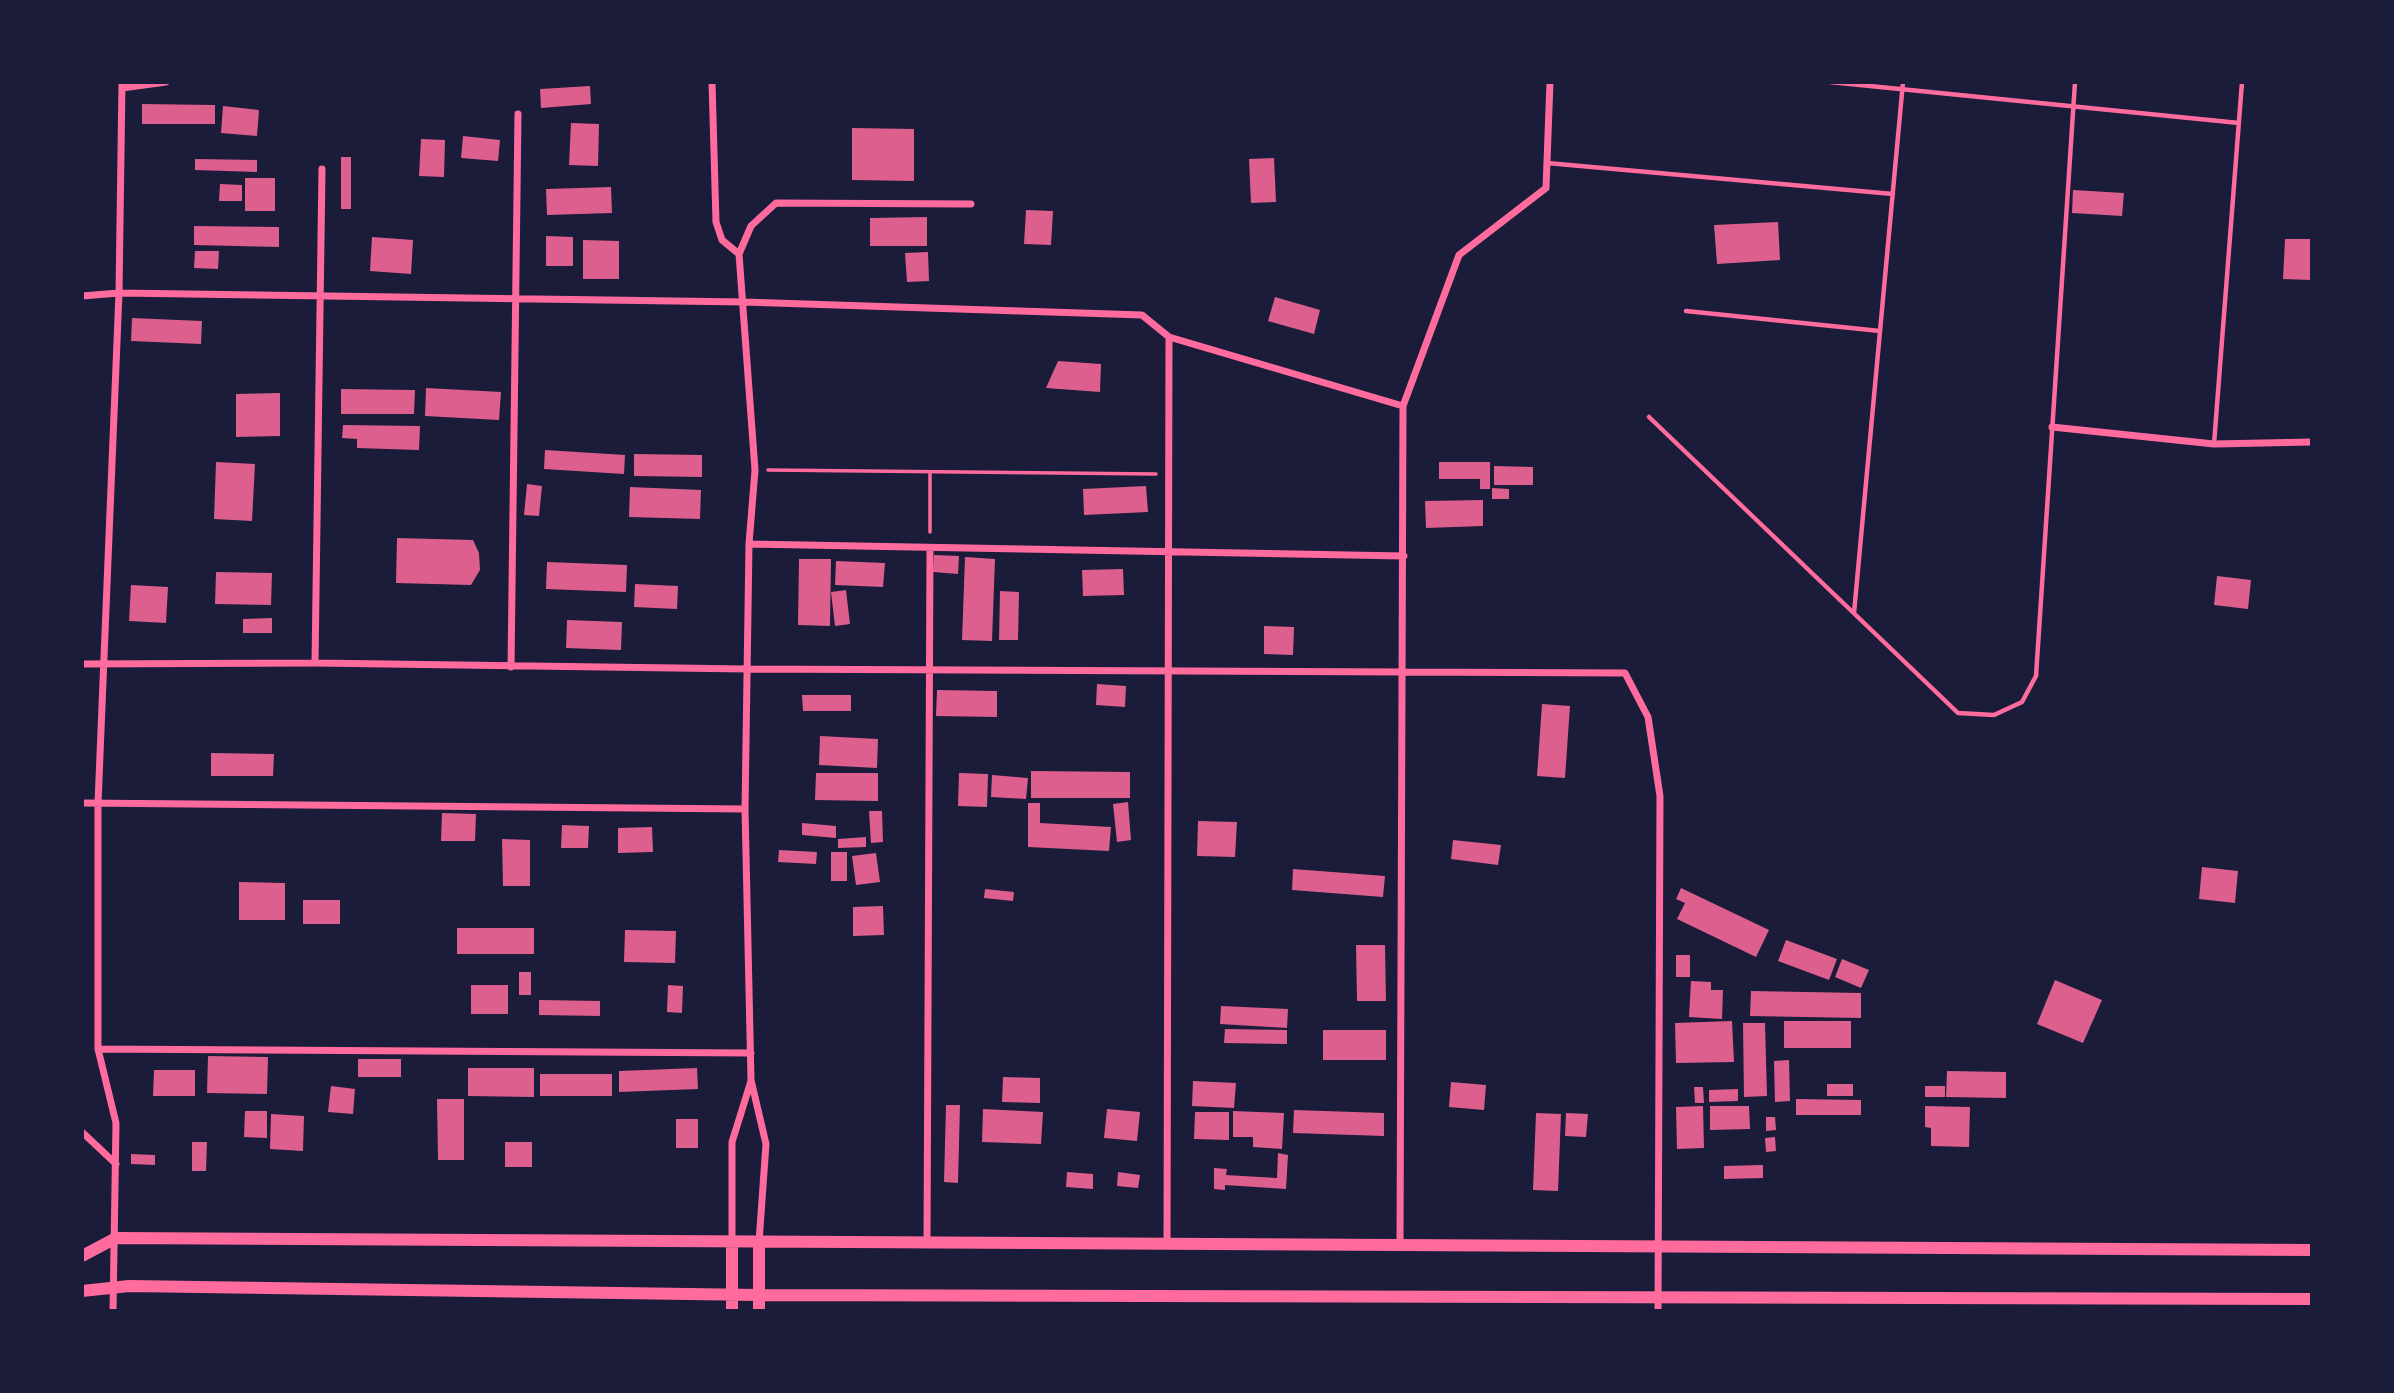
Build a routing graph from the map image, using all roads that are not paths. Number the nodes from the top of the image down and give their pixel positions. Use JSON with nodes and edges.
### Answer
{"nodes":[{"id":1,"x":166,"y":82,"type":"edge"},
{"id":2,"x":712,"y":82,"type":"edge"},
{"id":3,"x":1550,"y":82,"type":"edge"},
{"id":4,"x":1830,"y":82,"type":"edge"},
{"id":5,"x":1903,"y":82,"type":"edge"},
{"id":6,"x":2075,"y":82,"type":"edge"},
{"id":7,"x":2242,"y":82,"type":"edge"},
{"id":8,"x":122,"y":85,"type":"edge"},
{"id":9,"x":1903,"y":90,"type":"junction"},
{"id":10,"x":2073,"y":107,"type":"junction"},
{"id":11,"x":518,"y":114,"type":"dead end"},
{"id":12,"x":2239,"y":123,"type":"junction"},
{"id":13,"x":1547,"y":163,"type":"junction"},
{"id":14,"x":322,"y":169,"type":"dead end"},
{"id":15,"x":1893,"y":194,"type":"junction"},
{"id":16,"x":971,"y":204,"type":"dead end"},
{"id":17,"x":739,"y":254,"type":"junction"},
{"id":18,"x":120,"y":293,"type":"junction"},
{"id":19,"x":82,"y":296,"type":"edge"},
{"id":20,"x":320,"y":298,"type":"junction"},
{"id":21,"x":517,"y":298,"type":"junction"},
{"id":22,"x":744,"y":302,"type":"junction"},
{"id":23,"x":1686,"y":311,"type":"dead end"},
{"id":24,"x":1880,"y":331,"type":"junction"},
{"id":25,"x":1169,"y":337,"type":"junction"},
{"id":26,"x":1403,"y":407,"type":"junction"},
{"id":27,"x":1650,"y":418,"type":"dead end"},
{"id":28,"x":2052,"y":427,"type":"junction"},
{"id":29,"x":2312,"y":442,"type":"edge"},
{"id":30,"x":2214,"y":444,"type":"junction"},
{"id":31,"x":749,"y":544,"type":"junction"},
{"id":32,"x":930,"y":549,"type":"junction"},
{"id":33,"x":1170,"y":552,"type":"junction"},
{"id":34,"x":1404,"y":556,"type":"junction"},
{"id":35,"x":1854,"y":614,"type":"junction"},
{"id":36,"x":315,"y":663,"type":"junction"},
{"id":37,"x":82,"y":664,"type":"edge"},
{"id":38,"x":103,"y":664,"type":"junction"},
{"id":39,"x":511,"y":667,"type":"junction"},
{"id":40,"x":747,"y":669,"type":"junction"},
{"id":41,"x":929,"y":669,"type":"junction"},
{"id":42,"x":1170,"y":670,"type":"junction"},
{"id":43,"x":1402,"y":671,"type":"junction"},
{"id":44,"x":82,"y":803,"type":"edge"},
{"id":45,"x":98,"y":803,"type":"junction"},
{"id":46,"x":746,"y":808,"type":"junction"},
{"id":47,"x":98,"y":1049,"type":"junction"},
{"id":48,"x":751,"y":1054,"type":"junction"},
{"id":49,"x":751,"y":1080,"type":"junction"},
{"id":50,"x":82,"y":1132,"type":"edge"},
{"id":51,"x":116,"y":1164,"type":"junction"},
{"id":52,"x":116,"y":1238,"type":"junction"},
{"id":53,"x":732,"y":1241,"type":"junction"},
{"id":54,"x":759,"y":1242,"type":"junction"},
{"id":55,"x":927,"y":1242,"type":"junction"},
{"id":56,"x":1167,"y":1244,"type":"junction"},
{"id":57,"x":1400,"y":1245,"type":"junction"},
{"id":58,"x":1658,"y":1247,"type":"junction"},
{"id":59,"x":2312,"y":1250,"type":"edge"},
{"id":60,"x":82,"y":1256,"type":"edge"},
{"id":61,"x":115,"y":1287,"type":"junction"},
{"id":62,"x":82,"y":1291,"type":"edge"},
{"id":63,"x":732,"y":1294,"type":"junction"},
{"id":64,"x":758,"y":1294,"type":"junction"},
{"id":65,"x":2312,"y":1299,"type":"edge"},
{"id":66,"x":1658,"y":1304,"type":"edge"},
{"id":67,"x":113,"y":1311,"type":"edge"},
{"id":68,"x":732,"y":1311,"type":"edge"},
{"id":69,"x":758,"y":1311,"type":"edge"}],
"edges":[{"from":1,"to":8,"type":"street"},
{"from":2,"to":17,"type":"street"},
{"from":3,"to":13,"type":"street"},
{"from":4,"to":9,"type":"lane"},
{"from":5,"to":9,"type":"lane"},
{"from":6,"to":10,"type":"lane"},
{"from":7,"to":12,"type":"lane"},
{"from":8,"to":18,"type":"street"},
{"from":9,"to":10,"type":"lane"},
{"from":9,"to":15,"type":"lane"},
{"from":10,"to":12,"type":"lane"},
{"from":10,"to":28,"type":"lane"},
{"from":11,"to":21,"type":"street"},
{"from":12,"to":30,"type":"lane"},
{"from":13,"to":15,"type":"lane"},
{"from":13,"to":26,"type":"street"},
{"from":14,"to":20,"type":"street"},
{"from":15,"to":24,"type":"lane"},
{"from":16,"to":17,"type":"street"},
{"from":17,"to":22,"type":"street"},
{"from":18,"to":19,"type":"street"},
{"from":18,"to":20,"type":"street"},
{"from":18,"to":38,"type":"street"},
{"from":20,"to":21,"type":"street"},
{"from":20,"to":36,"type":"street"},
{"from":21,"to":22,"type":"street"},
{"from":21,"to":39,"type":"street"},
{"from":22,"to":25,"type":"street"},
{"from":22,"to":31,"type":"street"},
{"from":23,"to":24,"type":"lane"},
{"from":24,"to":35,"type":"lane"},
{"from":25,"to":26,"type":"street"},
{"from":25,"to":33,"type":"street"},
{"from":26,"to":34,"type":"street"},
{"from":27,"to":35,"type":"lane"},
{"from":28,"to":30,"type":"street"},
{"from":28,"to":35,"type":"lane"},
{"from":29,"to":30,"type":"street"},
{"from":31,"to":32,"type":"street"},
{"from":31,"to":40,"type":"street"},
{"from":32,"to":33,"type":"street"},
{"from":32,"to":41,"type":"street"},
{"from":33,"to":34,"type":"street"},
{"from":33,"to":42,"type":"street"},
{"from":34,"to":43,"type":"street"},
{"from":36,"to":38,"type":"street"},
{"from":36,"to":39,"type":"street"},
{"from":37,"to":38,"type":"street"},
{"from":38,"to":45,"type":"street"},
{"from":39,"to":40,"type":"street"},
{"from":40,"to":41,"type":"street"},
{"from":40,"to":46,"type":"street"},
{"from":41,"to":42,"type":"street"},
{"from":41,"to":55,"type":"street"},
{"from":42,"to":43,"type":"street"},
{"from":42,"to":56,"type":"street"},
{"from":43,"to":57,"type":"street"},
{"from":43,"to":58,"type":"street"},
{"from":44,"to":45,"type":"street"},
{"from":45,"to":46,"type":"street"},
{"from":45,"to":47,"type":"street"},
{"from":46,"to":48,"type":"street"},
{"from":47,"to":48,"type":"street"},
{"from":47,"to":51,"type":"street"},
{"from":48,"to":49,"type":"street"},
{"from":49,"to":53,"type":"street"},
{"from":49,"to":54,"type":"street"},
{"from":50,"to":51,"type":"street"},
{"from":51,"to":52,"type":"street"},
{"from":52,"to":53,"type":"street"},
{"from":52,"to":60,"type":"street"},
{"from":52,"to":61,"type":"street"},
{"from":53,"to":54,"type":"street"},
{"from":53,"to":63,"type":"street"},
{"from":54,"to":55,"type":"street"},
{"from":54,"to":64,"type":"street"},
{"from":55,"to":56,"type":"street"},
{"from":56,"to":57,"type":"street"},
{"from":57,"to":58,"type":"street"},
{"from":58,"to":59,"type":"street"},
{"from":58,"to":66,"type":"street"},
{"from":61,"to":62,"type":"street"},
{"from":61,"to":63,"type":"street"},
{"from":61,"to":67,"type":"street"},
{"from":63,"to":64,"type":"street"},
{"from":63,"to":68,"type":"street"},
{"from":64,"to":66,"type":"street"},
{"from":64,"to":69,"type":"street"},
{"from":65,"to":66,"type":"street"}]}
